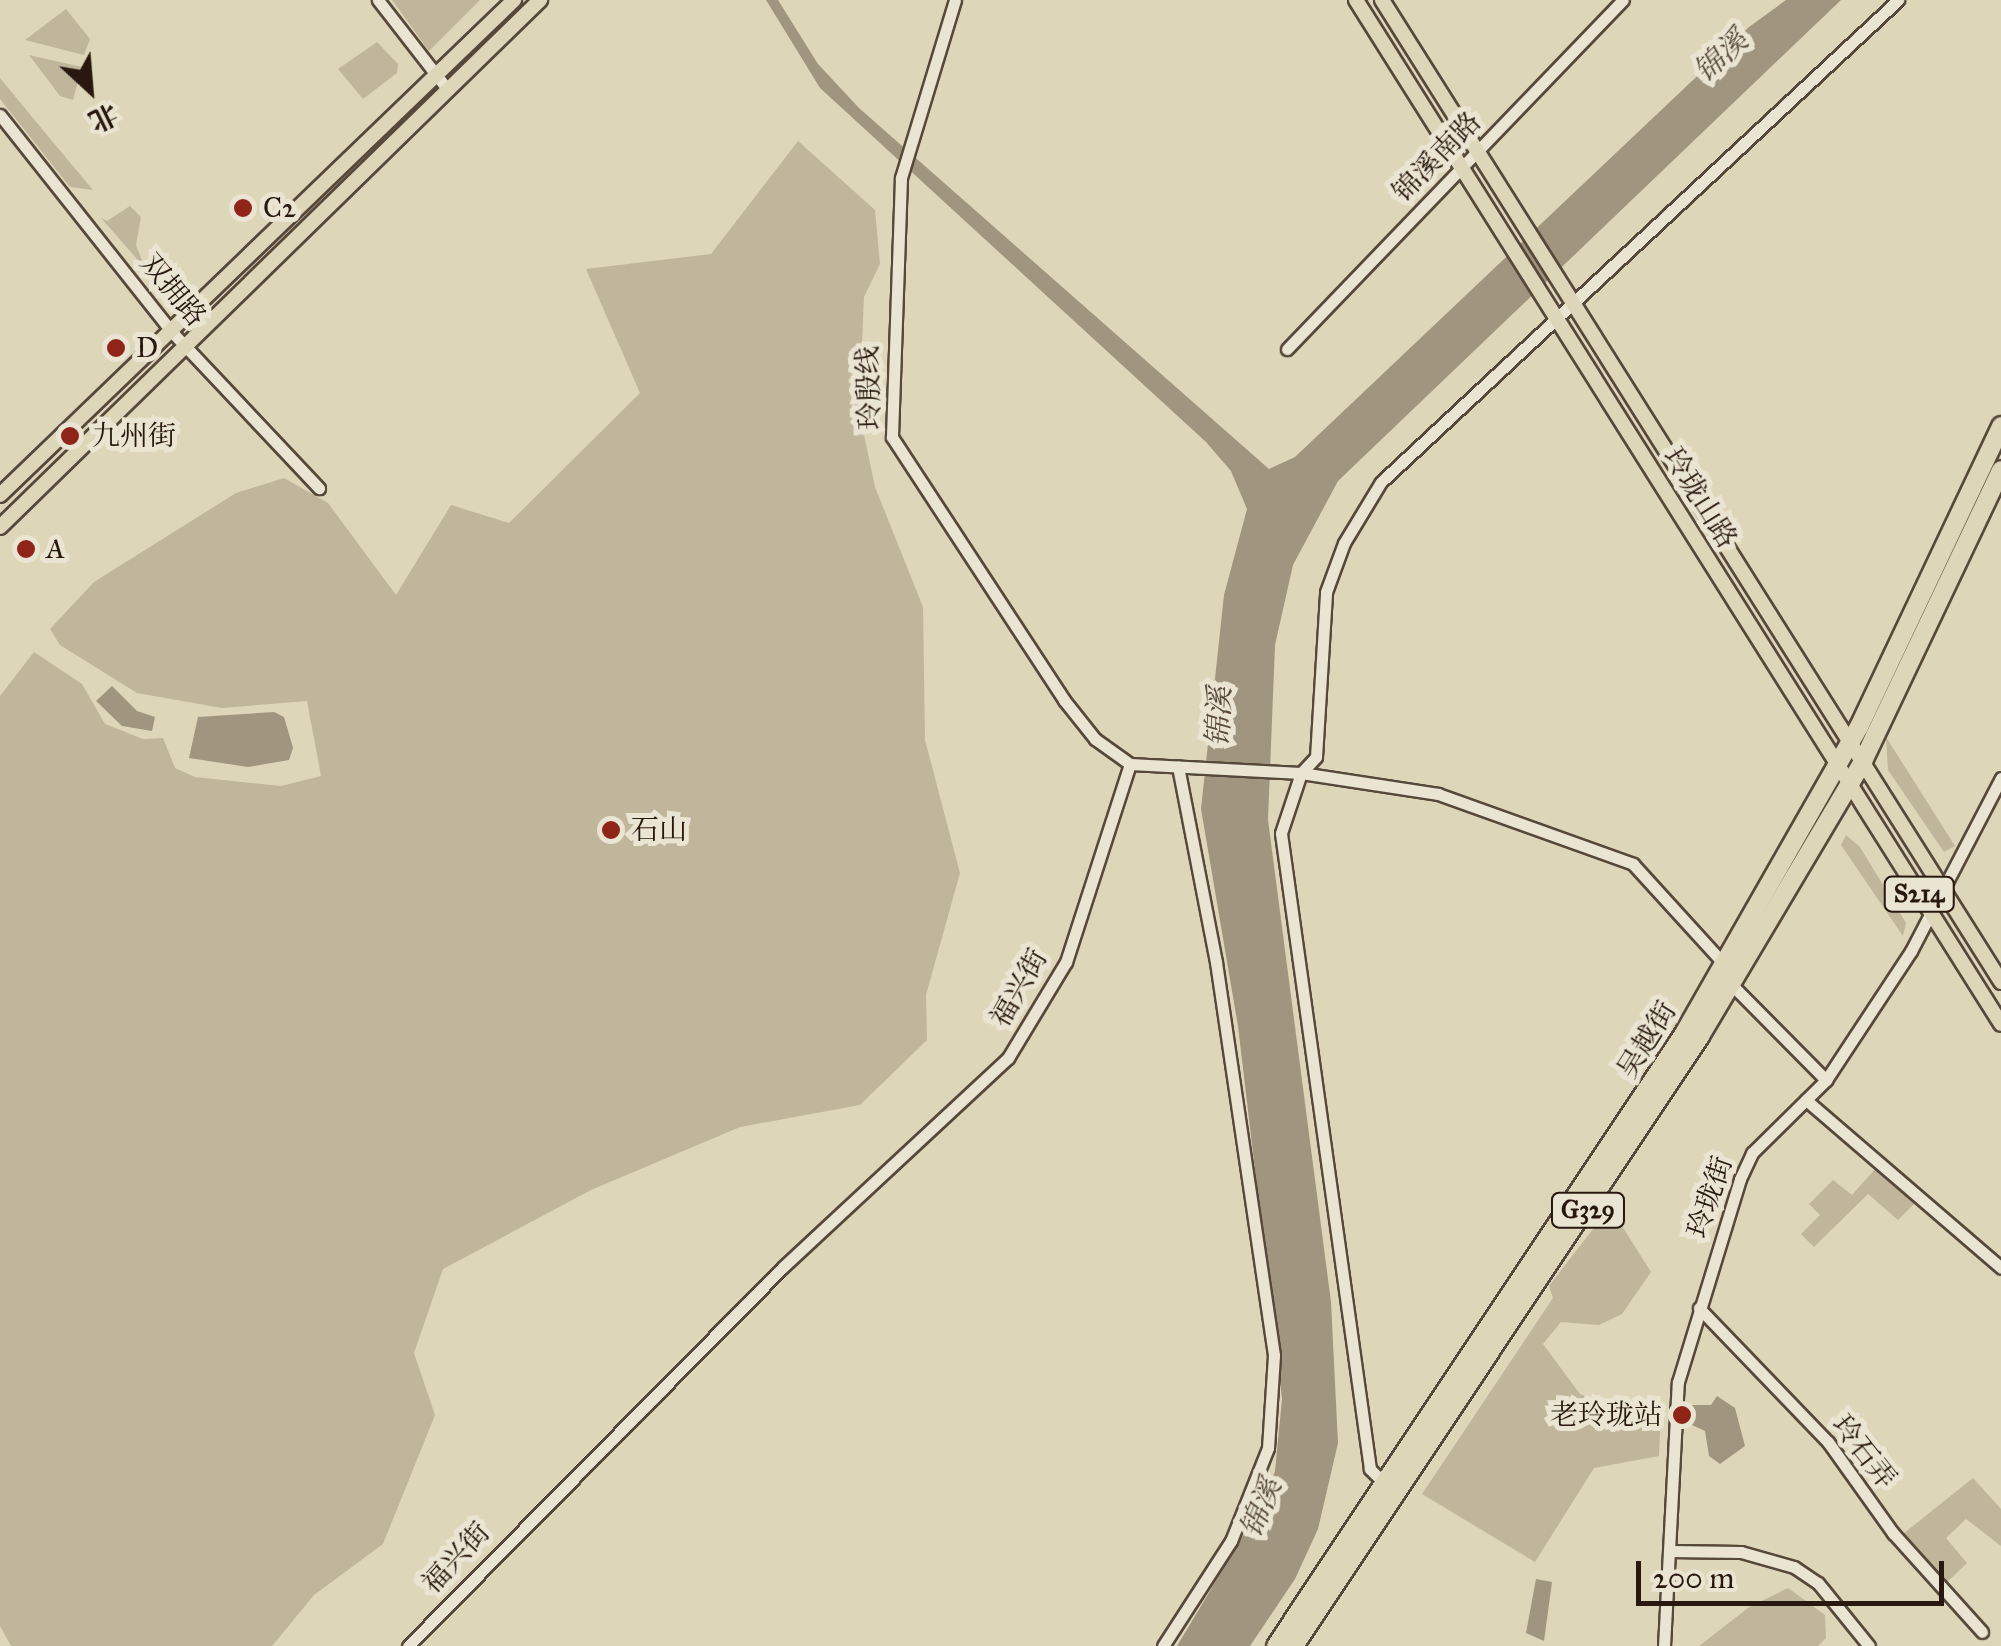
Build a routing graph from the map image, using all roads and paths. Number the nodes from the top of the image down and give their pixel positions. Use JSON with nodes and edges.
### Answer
{"nodes":[{"id":1,"x":378,"y":0,"type":"edge"},
{"id":2,"x":514,"y":0,"type":"edge"},
{"id":3,"x":540,"y":0,"type":"edge"},
{"id":4,"x":956,"y":0,"type":"edge"},
{"id":5,"x":1356,"y":0,"type":"edge"},
{"id":6,"x":1382,"y":0,"type":"edge"},
{"id":7,"x":1623,"y":0,"type":"edge"},
{"id":8,"x":1898,"y":0,"type":"edge"},
{"id":9,"x":436,"y":75,"type":"junction"},
{"id":10,"x":448,"y":90,"type":"junction"},
{"id":11,"x":0,"y":115,"type":"edge"},
{"id":12,"x":1477,"y":152,"type":"junction"},
{"id":13,"x":1462,"y":168,"type":"junction"},
{"id":14,"x":1573,"y":302,"type":"junction"},
{"id":15,"x":1556,"y":317,"type":"junction"},
{"id":16,"x":170,"y":330,"type":"junction"},
{"id":17,"x":186,"y":346,"type":"junction"},
{"id":18,"x":1287,"y":350,"type":"dead end"},
{"id":19,"x":2001,"y":426,"type":"edge"},
{"id":20,"x":2001,"y":470,"type":"edge"},
{"id":21,"x":319,"y":488,"type":"dead end"},
{"id":22,"x":0,"y":495,"type":"edge"},
{"id":23,"x":0,"y":527,"type":"edge"},
{"id":24,"x":1850,"y":742,"type":"junction"},
{"id":25,"x":1863,"y":761,"type":"junction"},
{"id":26,"x":1130,"y":764,"type":"junction"},
{"id":27,"x":1838,"y":764,"type":"junction"},
{"id":28,"x":1178,"y":767,"type":"junction"},
{"id":29,"x":1301,"y":773,"type":"junction"},
{"id":30,"x":2001,"y":778,"type":"edge"},
{"id":31,"x":1849,"y":780,"type":"junction"},
{"id":32,"x":1943,"y":890,"type":"junction"},
{"id":33,"x":1931,"y":914,"type":"junction"},
{"id":34,"x":1724,"y":964,"type":"junction"},
{"id":35,"x":2001,"y":982,"type":"edge"},
{"id":36,"x":1731,"y":984,"type":"junction"},
{"id":37,"x":2001,"y":1024,"type":"edge"},
{"id":38,"x":1826,"y":1080,"type":"junction"},
{"id":39,"x":1806,"y":1100,"type":"junction"},
{"id":40,"x":2001,"y":1268,"type":"edge"},
{"id":41,"x":1699,"y":1308,"type":"junction"},
{"id":42,"x":1386,"y":1485,"type":"junction"},
{"id":43,"x":1668,"y":1551,"type":"junction"},
{"id":44,"x":1982,"y":1632,"type":"dead end"},
{"id":45,"x":408,"y":1646,"type":"edge"},
{"id":46,"x":1164,"y":1646,"type":"edge"},
{"id":47,"x":1276,"y":1646,"type":"edge"},
{"id":48,"x":1294,"y":1646,"type":"edge"},
{"id":49,"x":1664,"y":1646,"type":"edge"},
{"id":50,"x":1870,"y":1646,"type":"edge"}],
"edges":[{"from":1,"to":9,"type":"street"},
{"from":2,"to":9,"type":"main road"},
{"from":3,"to":10,"type":"main road"},
{"from":4,"to":26,"type":"street","name":"玲殷线"},
{"from":5,"to":13,"type":"main road","name":"玲珑山路"},
{"from":6,"to":12,"type":"main road","name":"玲珑山路"},
{"from":7,"to":12,"type":"street","name":"锦溪南路"},
{"from":8,"to":14,"type":"street"},
{"from":9,"to":10,"type":"street"},
{"from":9,"to":16,"type":"main road"},
{"from":10,"to":17,"type":"main road"},
{"from":11,"to":16,"type":"street","name":"双拥路"},
{"from":12,"to":13,"type":"street","name":"锦溪南路"},
{"from":12,"to":14,"type":"main road","name":"玲珑山路"},
{"from":13,"to":15,"type":"main road","name":"玲珑山路"},
{"from":13,"to":18,"type":"street","name":"锦溪南路"},
{"from":14,"to":15,"type":"street"},
{"from":14,"to":24,"type":"main road","name":"玲珑山路"},
{"from":15,"to":27,"type":"main road","name":"玲珑山路"},
{"from":15,"to":29,"type":"street"},
{"from":16,"to":17,"type":"street","name":"双拥路"},
{"from":16,"to":22,"type":"main road"},
{"from":17,"to":21,"type":"street","name":"双拥路"},
{"from":17,"to":23,"type":"main road"},
{"from":19,"to":24,"type":"highway","name":"吴越街","number":"G329"},
{"from":20,"to":25,"type":"highway","name":"吴越街","number":"G329"},
{"from":24,"to":25,"type":"main road","name":"玲珑山路"},
{"from":24,"to":27,"type":"highway","name":"吴越街","number":"G329"},
{"from":25,"to":31,"type":"highway","name":"吴越街","number":"G329"},
{"from":25,"to":32,"type":"main road","name":"玲珑山路","number":"S214"},
{"from":26,"to":28,"type":"street"},
{"from":26,"to":45,"type":"street","name":"福兴街"},
{"from":27,"to":31,"type":"main road","name":"玲珑山路","number":"S214"},
{"from":27,"to":34,"type":"highway","name":"吴越街","number":"G329"},
{"from":28,"to":29,"type":"street"},
{"from":28,"to":46,"type":"street"},
{"from":29,"to":34,"type":"street"},
{"from":29,"to":42,"type":"street"},
{"from":30,"to":32,"type":"street","name":"玲珑街"},
{"from":31,"to":33,"type":"main road","name":"玲珑山路","number":"S214"},
{"from":31,"to":36,"type":"highway","name":"吴越街","number":"G329"},
{"from":32,"to":33,"type":"street","name":"玲珑街"},
{"from":32,"to":35,"type":"main road","name":"玲珑山路","number":"S214"},
{"from":33,"to":37,"type":"main road","name":"玲珑山路","number":"S214"},
{"from":33,"to":38,"type":"street","name":"玲珑街"},
{"from":34,"to":42,"type":"highway","name":"吴越街","number":"G329"},
{"from":36,"to":38,"type":"street"},
{"from":36,"to":48,"type":"highway","name":"吴越街","number":"G329"},
{"from":38,"to":39,"type":"street","name":"玲珑街"},
{"from":39,"to":40,"type":"street"},
{"from":39,"to":41,"type":"street","name":"玲珑街"},
{"from":41,"to":43,"type":"street","name":"玲珑街"},
{"from":41,"to":44,"type":"street","name":"玲石弄"},
{"from":42,"to":47,"type":"highway","name":"吴越街","number":"G329"},
{"from":43,"to":49,"type":"street","name":"玲珑街"},
{"from":43,"to":50,"type":"street"}]}
